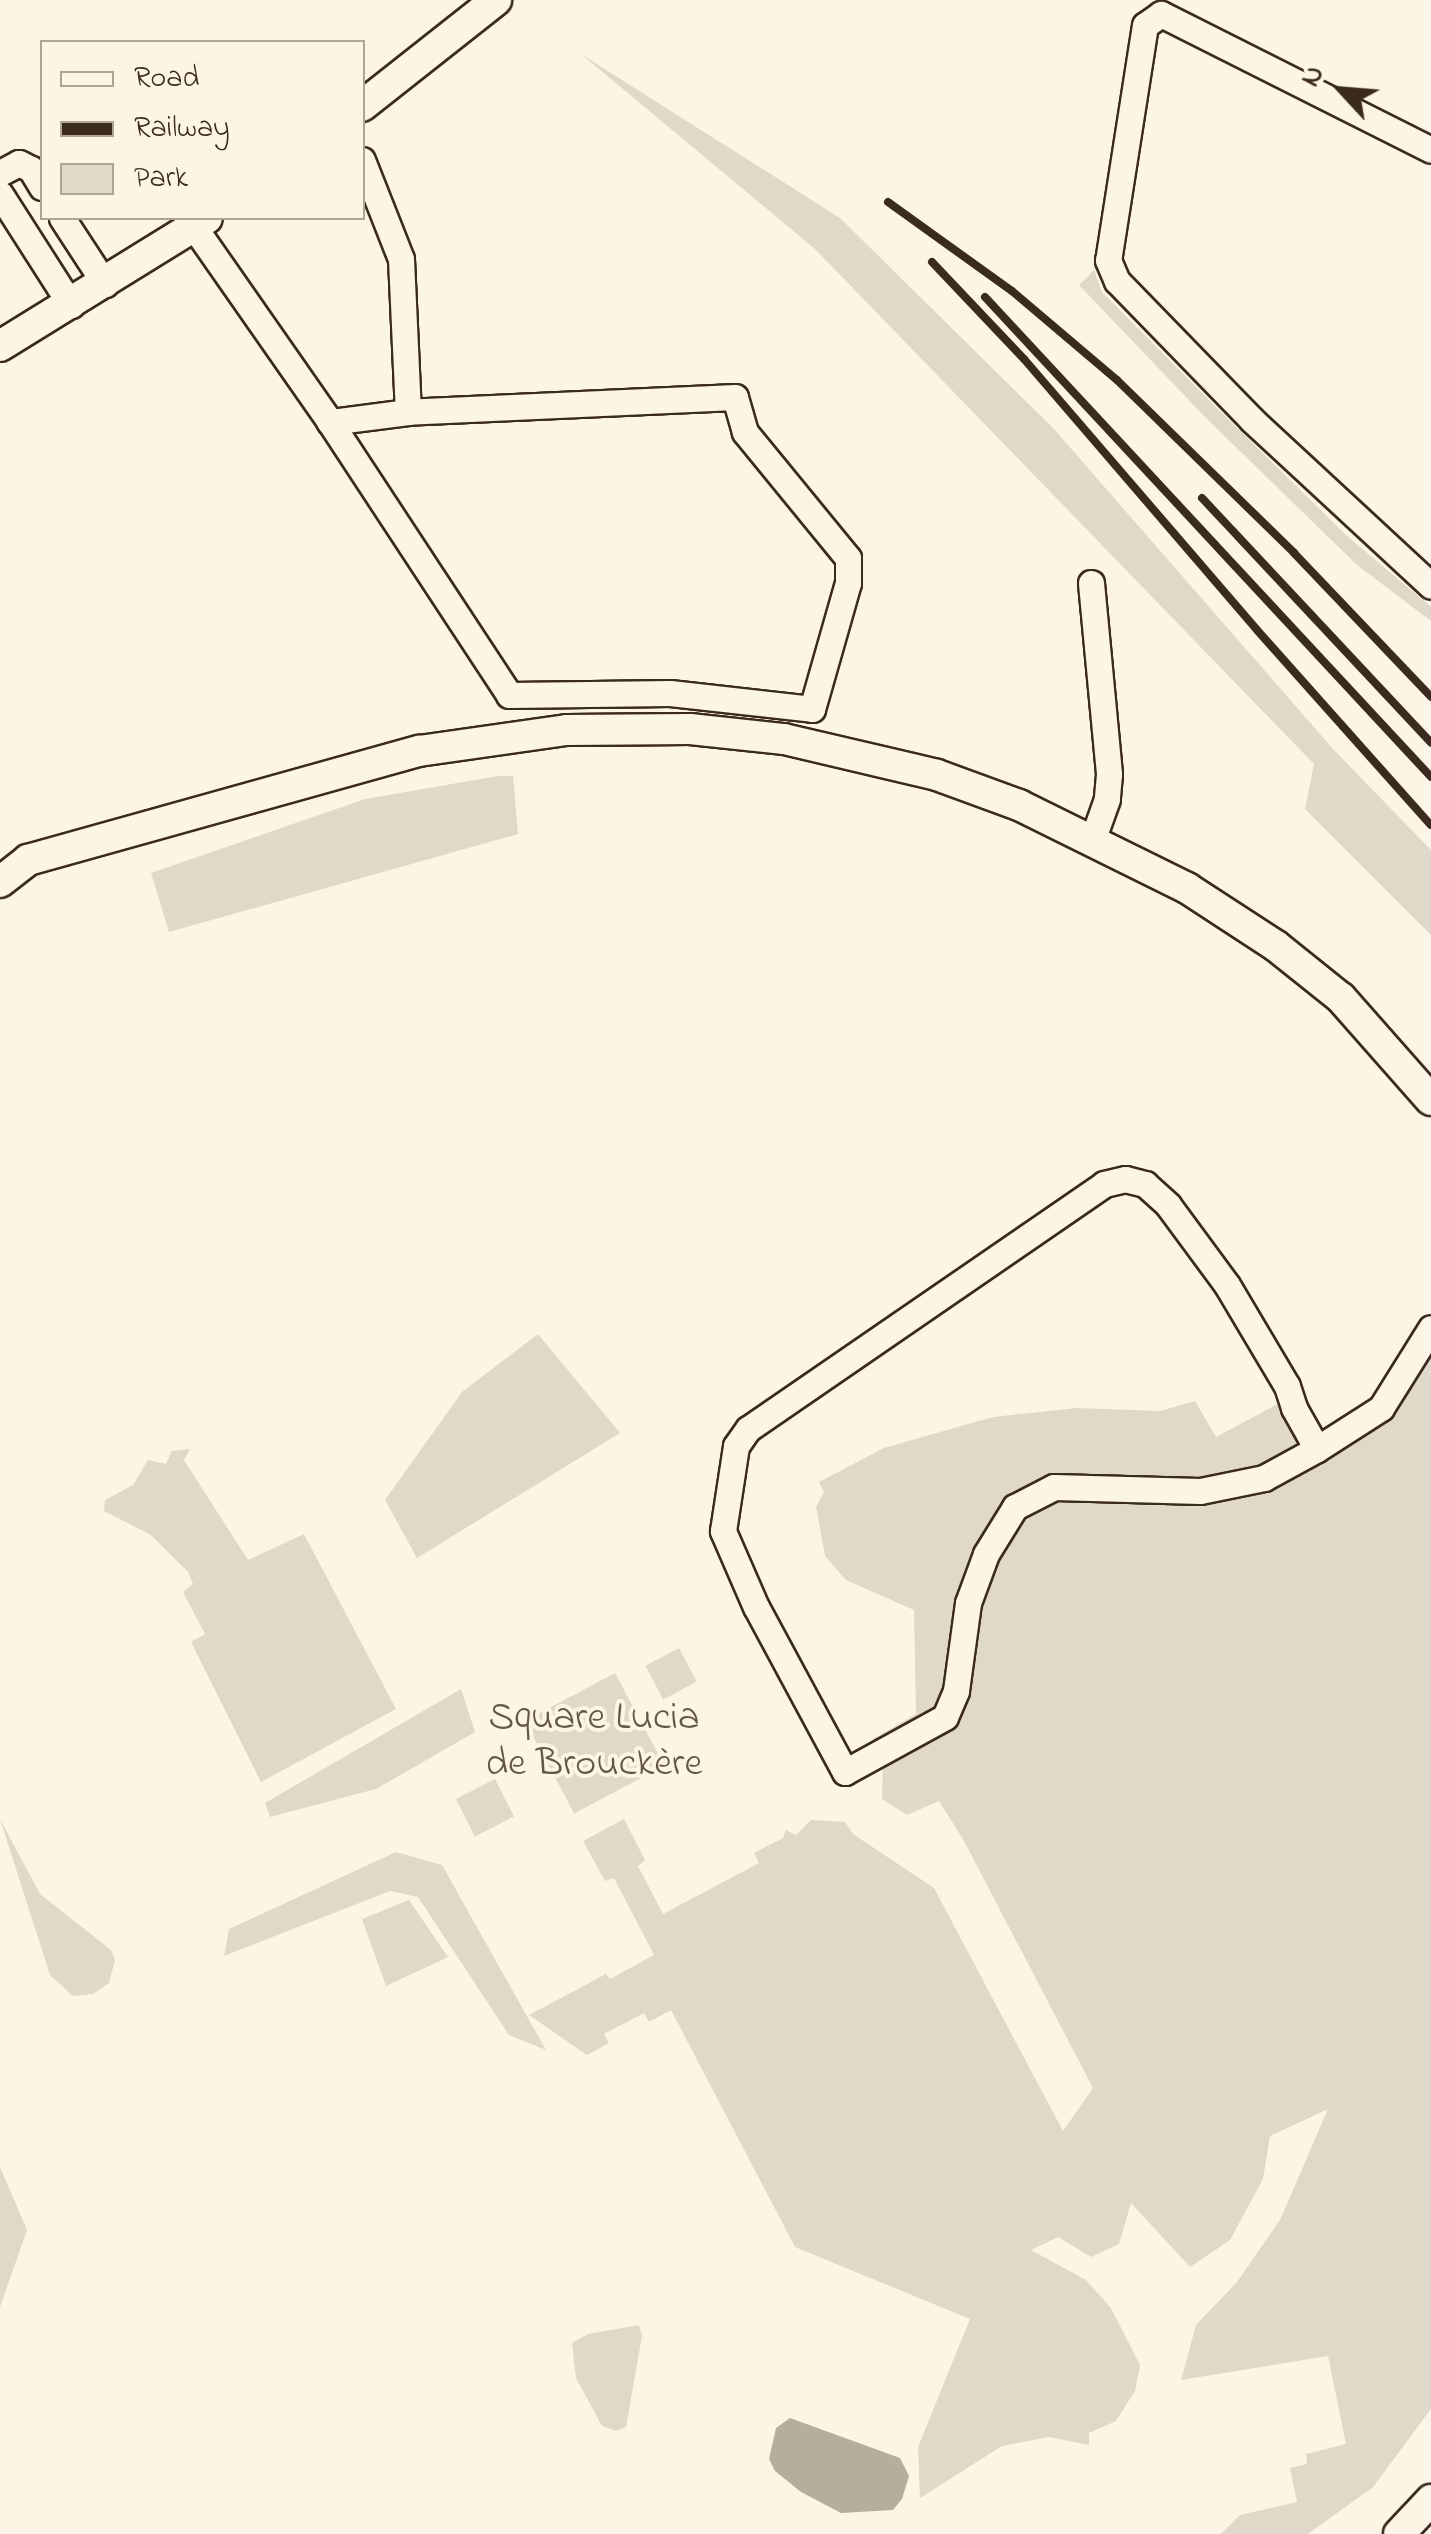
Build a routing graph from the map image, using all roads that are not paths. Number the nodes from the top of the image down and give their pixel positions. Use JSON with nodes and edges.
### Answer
{"nodes":[{"id":1,"x":489,"y":3,"type":"edge"},
{"id":2,"x":1158,"y":7,"type":"edge"},
{"id":3,"x":365,"y":104,"type":"edge"},
{"id":4,"x":1431,"y":150,"type":"edge"},
{"id":5,"x":2,"y":165,"type":"edge"},
{"id":6,"x":365,"y":167,"type":"edge"},
{"id":7,"x":40,"y":184,"type":"edge"},
{"id":8,"x":0,"y":194,"type":"edge"},
{"id":9,"x":63,"y":220,"type":"edge"},
{"id":10,"x":200,"y":222,"type":"edge"},
{"id":11,"x":105,"y":284,"type":"junction"},
{"id":12,"x":71,"y":306,"type":"junction"},
{"id":13,"x":0,"y":346,"type":"edge"},
{"id":14,"x":408,"y":412,"type":"junction"},
{"id":15,"x":330,"y":422,"type":"junction"},
{"id":16,"x":1092,"y":583,"type":"dead end"},
{"id":17,"x":1431,"y":586,"type":"edge"},
{"id":18,"x":1093,"y":838,"type":"junction"},
{"id":19,"x":14,"y":858,"type":"edge"},
{"id":20,"x":0,"y":882,"type":"edge"},
{"id":21,"x":1396,"y":1056,"type":"junction"},
{"id":22,"x":1431,"y":1069,"type":"edge"},
{"id":23,"x":1431,"y":1100,"type":"edge"},
{"id":24,"x":1431,"y":1328,"type":"edge"},
{"id":25,"x":1318,"y":1449,"type":"junction"},
{"id":26,"x":1431,"y":2500,"type":"edge"},
{"id":27,"x":1399,"y":2534,"type":"edge"}],
"edges":[{"from":1,"to":3,"type":"main road"},
{"from":2,"to":4,"type":"street"},
{"from":2,"to":17,"type":"street"},
{"from":5,"to":7,"type":"street"},
{"from":6,"to":14,"type":"street"},
{"from":8,"to":12,"type":"street"},
{"from":9,"to":11,"type":"street"},
{"from":10,"to":11,"type":"main road"},
{"from":10,"to":15,"type":"street"},
{"from":11,"to":12,"type":"main road"},
{"from":12,"to":13,"type":"main road"},
{"from":14,"to":15,"type":"street"},
{"from":14,"to":15,"type":"street"},
{"from":16,"to":18,"type":"street"},
{"from":18,"to":19,"type":"main road"},
{"from":18,"to":21,"type":"main road"},
{"from":19,"to":20,"type":"main road"},
{"from":21,"to":22,"type":"main road"},
{"from":21,"to":23,"type":"main road"},
{"from":24,"to":25,"type":"street"},
{"from":25,"to":25,"type":"street"},
{"from":26,"to":27,"type":"main road"}]}
